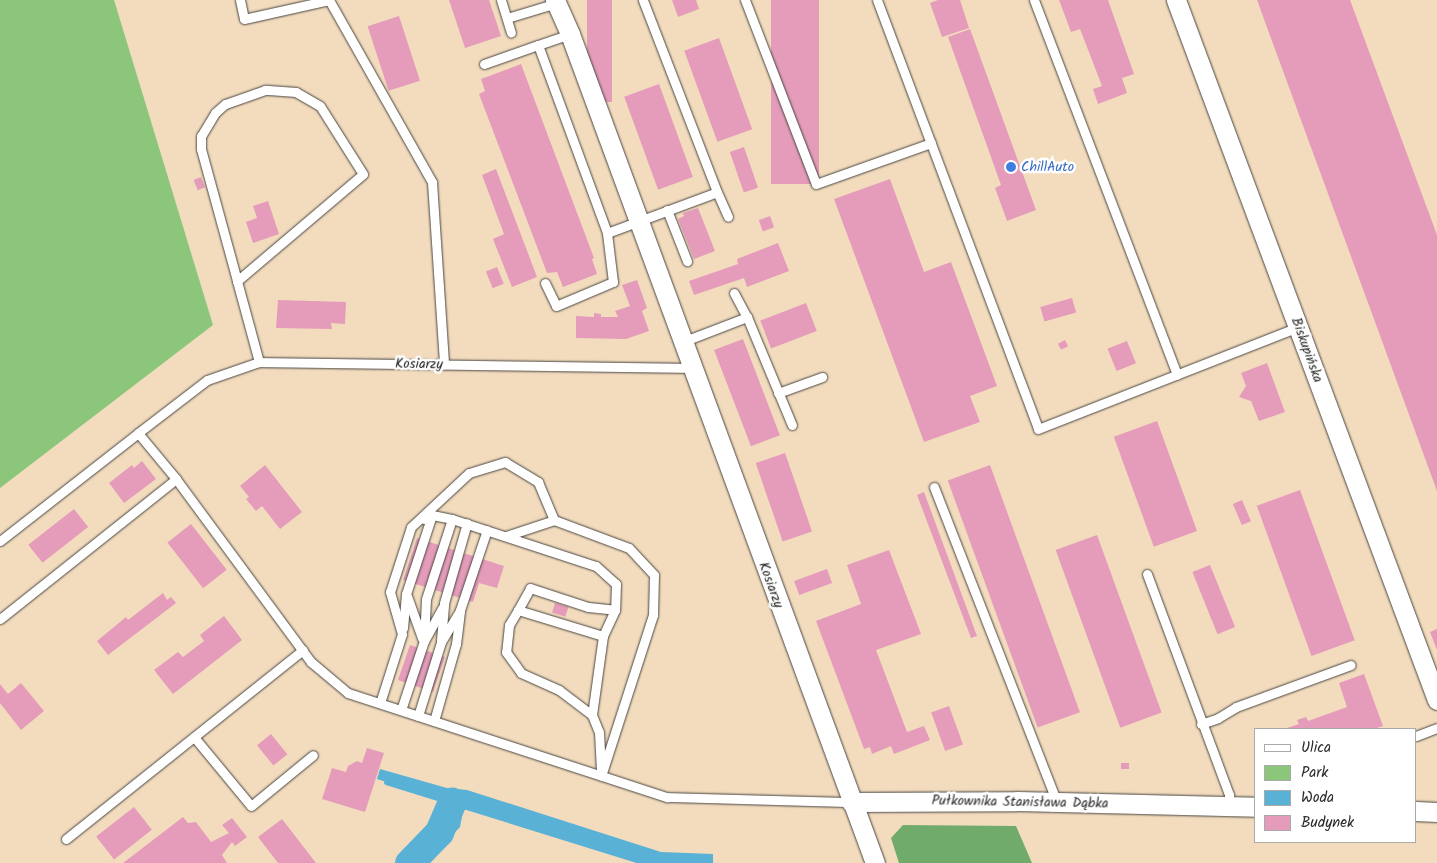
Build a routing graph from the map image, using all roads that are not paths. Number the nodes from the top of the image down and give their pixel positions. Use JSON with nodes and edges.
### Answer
{"nodes":[{"id":1,"x":240,"y":0,"type":"edge"},
{"id":2,"x":329,"y":0,"type":"edge"},
{"id":3,"x":501,"y":0,"type":"edge"},
{"id":4,"x":643,"y":0,"type":"edge"},
{"id":5,"x":745,"y":0,"type":"edge"},
{"id":6,"x":877,"y":0,"type":"edge"},
{"id":7,"x":1034,"y":0,"type":"edge"},
{"id":8,"x":1176,"y":0,"type":"edge"},
{"id":9,"x":556,"y":2,"type":"edge"},
{"id":10,"x":506,"y":18,"type":"junction"},
{"id":11,"x":511,"y":32,"type":"dead end"},
{"id":12,"x":570,"y":34,"type":"junction"},
{"id":13,"x":538,"y":45,"type":"junction"},
{"id":14,"x":484,"y":64,"type":"dead end"},
{"id":15,"x":931,"y":143,"type":"junction"},
{"id":16,"x":717,"y":192,"type":"junction"},
{"id":17,"x":668,"y":210,"type":"junction"},
{"id":18,"x":728,"y":217,"type":"dead end"},
{"id":19,"x":638,"y":221,"type":"junction"},
{"id":20,"x":606,"y":234,"type":"junction"},
{"id":21,"x":687,"y":261,"type":"dead end"},
{"id":22,"x":237,"y":281,"type":"junction"},
{"id":23,"x":545,"y":283,"type":"dead end"},
{"id":24,"x":734,"y":293,"type":"dead end"},
{"id":25,"x":747,"y":317,"type":"junction"},
{"id":26,"x":1298,"y":327,"type":"junction"},
{"id":27,"x":682,"y":342,"type":"junction"},
{"id":28,"x":259,"y":362,"type":"junction"},
{"id":29,"x":444,"y":365,"type":"junction"},
{"id":30,"x":692,"y":368,"type":"junction"},
{"id":31,"x":1177,"y":375,"type":"junction"},
{"id":32,"x":822,"y":377,"type":"dead end"},
{"id":33,"x":778,"y":393,"type":"junction"},
{"id":34,"x":792,"y":426,"type":"dead end"},
{"id":35,"x":138,"y":433,"type":"junction"},
{"id":36,"x":176,"y":479,"type":"junction"},
{"id":37,"x":934,"y":487,"type":"dead end"},
{"id":38,"x":432,"y":515,"type":"junction"},
{"id":39,"x":452,"y":518,"type":"junction"},
{"id":40,"x":554,"y":520,"type":"junction"},
{"id":41,"x":468,"y":523,"type":"junction"},
{"id":42,"x":411,"y":527,"type":"junction"},
{"id":43,"x":487,"y":530,"type":"junction"},
{"id":44,"x":506,"y":536,"type":"junction"},
{"id":45,"x":0,"y":541,"type":"edge"},
{"id":46,"x":1147,"y":574,"type":"dead end"},
{"id":47,"x":406,"y":594,"type":"junction"},
{"id":48,"x":426,"y":598,"type":"junction"},
{"id":49,"x":444,"y":603,"type":"junction"},
{"id":50,"x":460,"y":610,"type":"junction"},
{"id":51,"x":518,"y":610,"type":"junction"},
{"id":52,"x":615,"y":610,"type":"junction"},
{"id":53,"x":414,"y":616,"type":"junction"},
{"id":54,"x":0,"y":619,"type":"edge"},
{"id":55,"x":402,"y":634,"type":"junction"},
{"id":56,"x":603,"y":636,"type":"junction"},
{"id":57,"x":424,"y":641,"type":"junction"},
{"id":58,"x":441,"y":642,"type":"junction"},
{"id":59,"x":303,"y":650,"type":"junction"},
{"id":60,"x":1351,"y":665,"type":"dead end"},
{"id":61,"x":1437,"y":700,"type":"edge"},
{"id":62,"x":380,"y":703,"type":"junction"},
{"id":63,"x":401,"y":710,"type":"junction"},
{"id":64,"x":592,"y":715,"type":"junction"},
{"id":65,"x":418,"y":716,"type":"junction"},
{"id":66,"x":434,"y":721,"type":"junction"},
{"id":67,"x":1202,"y":724,"type":"junction"},
{"id":68,"x":1437,"y":728,"type":"edge"},
{"id":69,"x":1417,"y":736,"type":"edge"},
{"id":70,"x":194,"y":737,"type":"junction"},
{"id":71,"x":313,"y":755,"type":"dead end"},
{"id":72,"x":601,"y":776,"type":"junction"},
{"id":73,"x":851,"y":802,"type":"junction"},
{"id":74,"x":1057,"y":802,"type":"junction"},
{"id":75,"x":1229,"y":806,"type":"junction"},
{"id":76,"x":1254,"y":807,"type":"edge"},
{"id":77,"x":1417,"y":811,"type":"edge"},
{"id":78,"x":1437,"y":812,"type":"edge"},
{"id":79,"x":66,"y":839,"type":"dead end"},
{"id":80,"x":874,"y":863,"type":"edge"}],
"edges":[{"from":1,"to":2,"type":"lane"},
{"from":2,"to":29,"type":"lane"},
{"from":3,"to":10,"type":"lane"},
{"from":4,"to":16,"type":"lane"},
{"from":5,"to":15,"type":"lane"},
{"from":6,"to":15,"type":"lane"},
{"from":7,"to":31,"type":"lane"},
{"from":8,"to":26,"type":"street","name":"Biskupińska"},
{"from":9,"to":10,"type":"lane"},
{"from":9,"to":12,"type":"street","name":"Kosiarzy"},
{"from":10,"to":11,"type":"lane"},
{"from":12,"to":13,"type":"lane"},
{"from":12,"to":19,"type":"street","name":"Kosiarzy"},
{"from":13,"to":14,"type":"lane"},
{"from":13,"to":20,"type":"lane"},
{"from":15,"to":31,"type":"lane"},
{"from":16,"to":17,"type":"lane"},
{"from":16,"to":18,"type":"lane"},
{"from":17,"to":19,"type":"lane"},
{"from":17,"to":21,"type":"lane"},
{"from":19,"to":20,"type":"lane"},
{"from":19,"to":27,"type":"street","name":"Kosiarzy"},
{"from":20,"to":23,"type":"lane"},
{"from":22,"to":22,"type":"lane"},
{"from":22,"to":28,"type":"lane"},
{"from":24,"to":25,"type":"lane"},
{"from":25,"to":27,"type":"lane"},
{"from":25,"to":33,"type":"lane"},
{"from":26,"to":31,"type":"lane"},
{"from":26,"to":61,"type":"street","name":"Biskupińska"},
{"from":27,"to":30,"type":"street","name":"Kosiarzy"},
{"from":28,"to":29,"type":"lane","name":"Kosiarzy"},
{"from":28,"to":35,"type":"lane","name":"Kosiarzy"},
{"from":29,"to":30,"type":"lane","name":"Kosiarzy"},
{"from":30,"to":73,"type":"street","name":"Kosiarzy"},
{"from":32,"to":33,"type":"lane"},
{"from":33,"to":34,"type":"lane"},
{"from":35,"to":36,"type":"lane"},
{"from":35,"to":45,"type":"lane","name":"Kosiarzy"},
{"from":36,"to":54,"type":"lane"},
{"from":36,"to":59,"type":"lane"},
{"from":37,"to":74,"type":"lane"},
{"from":38,"to":39,"type":"lane"},
{"from":38,"to":42,"type":"lane"},
{"from":38,"to":47,"type":"lane"},
{"from":39,"to":41,"type":"lane"},
{"from":39,"to":48,"type":"lane"},
{"from":40,"to":42,"type":"lane"},
{"from":40,"to":44,"type":"lane"},
{"from":40,"to":72,"type":"lane"},
{"from":41,"to":43,"type":"lane"},
{"from":41,"to":49,"type":"lane"},
{"from":42,"to":55,"type":"lane"},
{"from":43,"to":44,"type":"lane"},
{"from":43,"to":50,"type":"lane"},
{"from":44,"to":52,"type":"lane"},
{"from":46,"to":67,"type":"lane"},
{"from":47,"to":53,"type":"lane"},
{"from":47,"to":55,"type":"lane"},
{"from":48,"to":53,"type":"lane"},
{"from":48,"to":57,"type":"lane"},
{"from":49,"to":57,"type":"lane"},
{"from":49,"to":58,"type":"lane"},
{"from":50,"to":58,"type":"lane"},
{"from":50,"to":66,"type":"lane"},
{"from":51,"to":52,"type":"lane"},
{"from":51,"to":56,"type":"lane"},
{"from":51,"to":64,"type":"lane"},
{"from":52,"to":56,"type":"lane"},
{"from":53,"to":55,"type":"lane"},
{"from":53,"to":57,"type":"lane"},
{"from":55,"to":62,"type":"lane"},
{"from":56,"to":64,"type":"lane"},
{"from":57,"to":63,"type":"lane"},
{"from":58,"to":65,"type":"lane"},
{"from":59,"to":62,"type":"lane"},
{"from":59,"to":70,"type":"lane"},
{"from":60,"to":67,"type":"lane"},
{"from":62,"to":63,"type":"lane"},
{"from":63,"to":65,"type":"lane"},
{"from":64,"to":72,"type":"lane"},
{"from":65,"to":66,"type":"lane"},
{"from":66,"to":72,"type":"lane"},
{"from":67,"to":75,"type":"lane"},
{"from":68,"to":69,"type":"lane"},
{"from":70,"to":71,"type":"lane"},
{"from":70,"to":79,"type":"lane"},
{"from":72,"to":73,"type":"lane"},
{"from":73,"to":74,"type":"street","name":"Pułkownika Stanisława Dąbka"},
{"from":73,"to":80,"type":"street"},
{"from":74,"to":75,"type":"street","name":"Pułkownika Stanisława Dąbka"},
{"from":75,"to":76,"type":"street","name":"Pułkownika Stanisława Dąbka"},
{"from":77,"to":78,"type":"street"}]}
